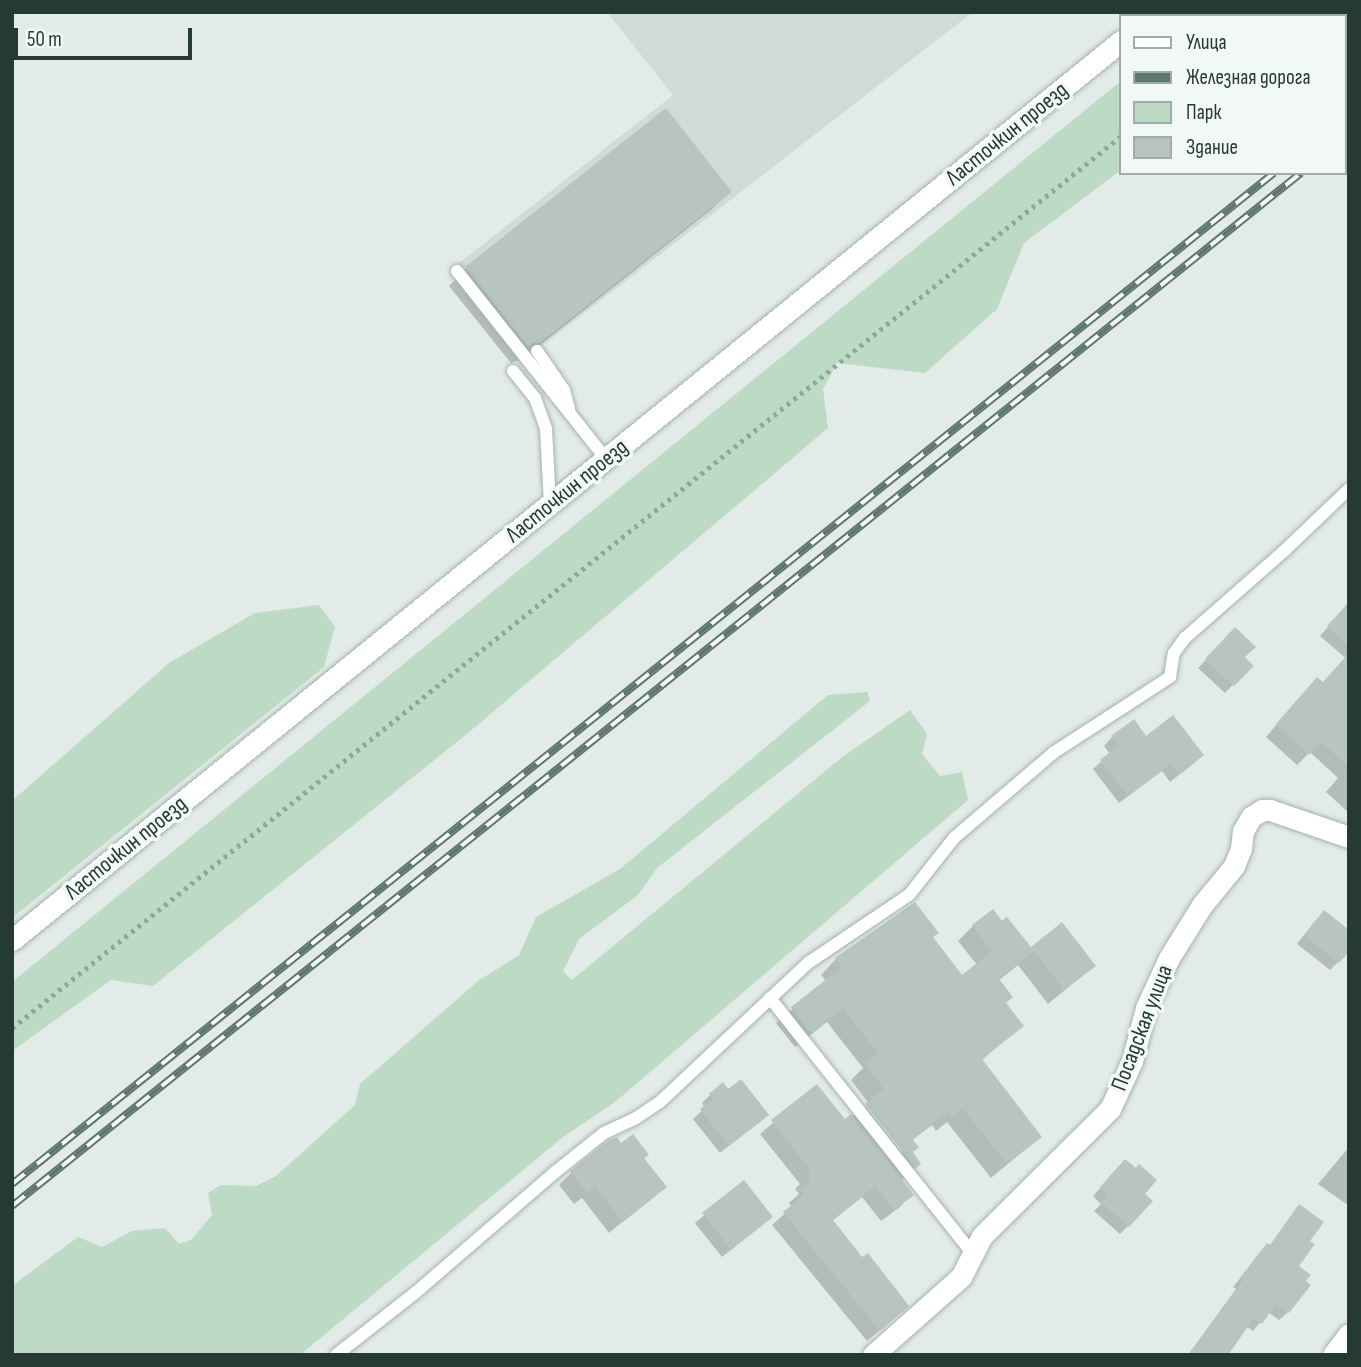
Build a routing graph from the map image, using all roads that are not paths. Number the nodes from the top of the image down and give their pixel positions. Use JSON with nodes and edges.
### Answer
{"nodes":[{"id":1,"x":1120,"y":42,"type":"edge"},
{"id":2,"x":457,"y":271,"type":"dead end"},
{"id":3,"x":537,"y":351,"type":"dead end"},
{"id":4,"x":513,"y":371,"type":"dead end"},
{"id":5,"x":572,"y":416,"type":"junction"},
{"id":6,"x":606,"y":459,"type":"junction"},
{"id":7,"x":1349,"y":489,"type":"edge"},
{"id":8,"x":550,"y":504,"type":"junction"},
{"id":9,"x":1349,"y":837,"type":"edge"},
{"id":10,"x":12,"y":940,"type":"edge"},
{"id":11,"x":770,"y":998,"type":"junction"},
{"id":12,"x":973,"y":1254,"type":"junction"},
{"id":13,"x":1349,"y":1334,"type":"edge"},
{"id":14,"x":336,"y":1355,"type":"edge"},
{"id":15,"x":873,"y":1355,"type":"edge"},
{"id":16,"x":1333,"y":1355,"type":"edge"}],
"edges":[{"from":1,"to":6,"type":"street","name":"Ласточкин проезд"},
{"from":2,"to":5,"type":"lane"},
{"from":3,"to":5,"type":"lane"},
{"from":4,"to":8,"type":"lane"},
{"from":5,"to":6,"type":"lane"},
{"from":6,"to":8,"type":"street","name":"Ласточкин проезд"},
{"from":7,"to":11,"type":"lane"},
{"from":8,"to":10,"type":"street","name":"Ласточкин проезд"},
{"from":9,"to":12,"type":"street","name":"Посадская улица"},
{"from":11,"to":12,"type":"lane"},
{"from":11,"to":14,"type":"lane"},
{"from":12,"to":15,"type":"street","name":"Посадская улица"},
{"from":13,"to":16,"type":"street"}]}
